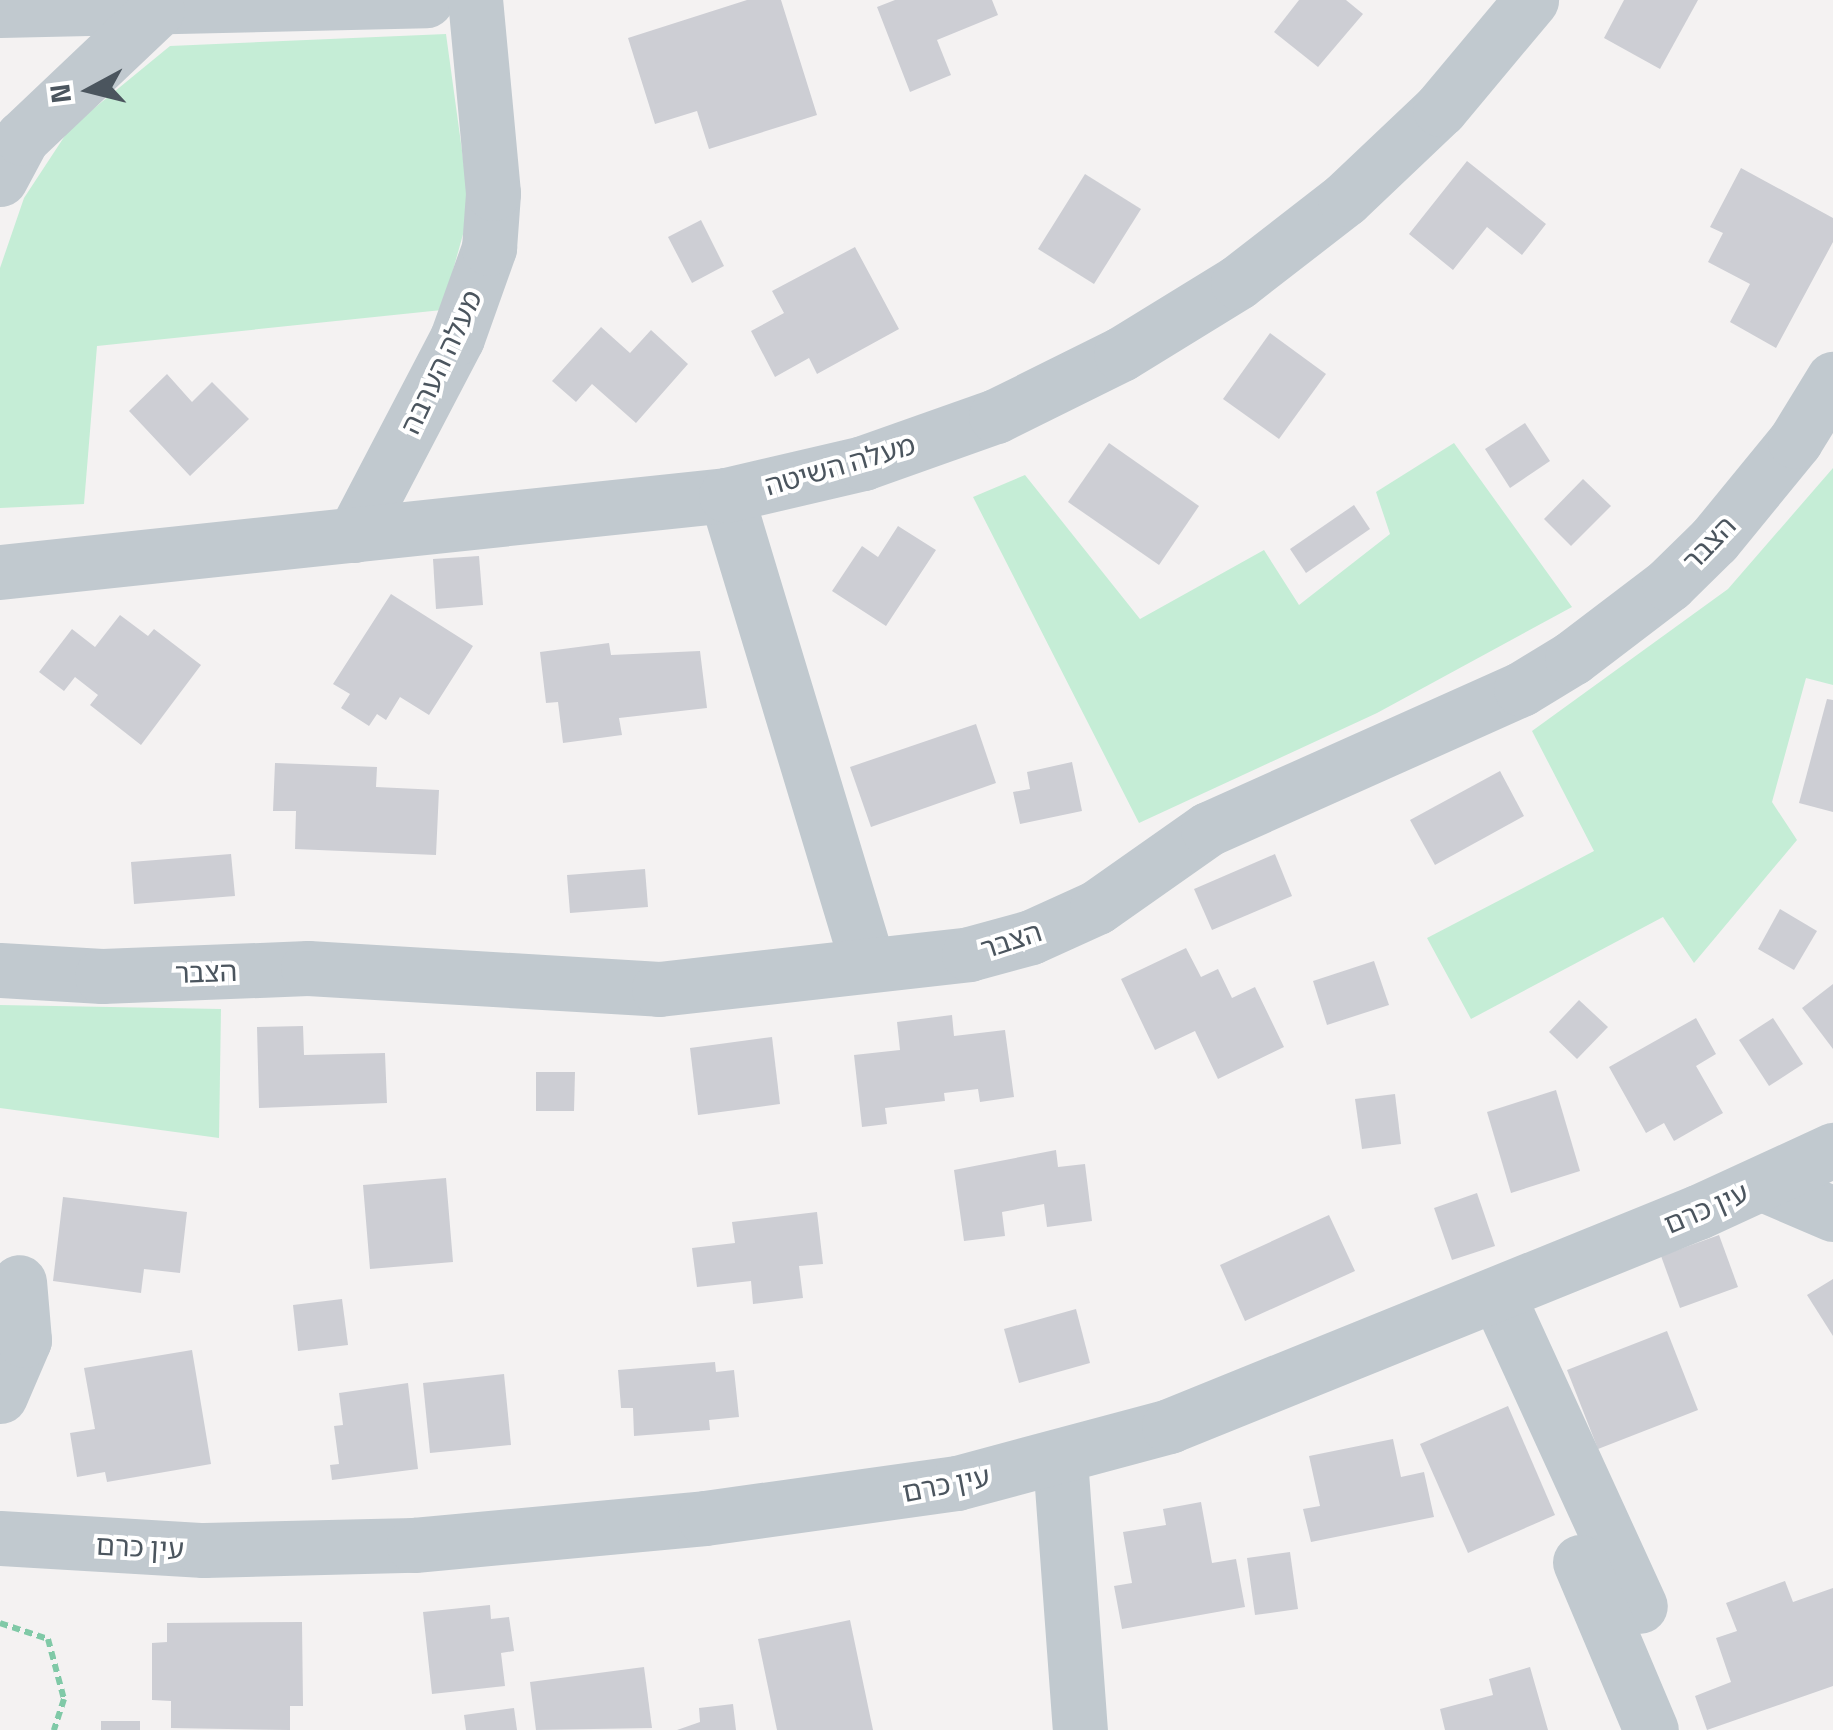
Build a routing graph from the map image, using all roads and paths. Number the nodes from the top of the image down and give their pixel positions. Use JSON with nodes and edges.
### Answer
{"nodes":[{"id":1,"x":426,"y":0,"type":"edge"},
{"id":2,"x":476,"y":0,"type":"edge"},
{"id":3,"x":1531,"y":0,"type":"edge"},
{"id":4,"x":26,"y":7,"type":"edge"},
{"id":5,"x":157,"y":10,"type":"junction"},
{"id":6,"x":0,"y":179,"type":"edge"},
{"id":7,"x":1833,"y":379,"type":"edge"},
{"id":8,"x":726,"y":495,"type":"junction"},
{"id":9,"x":354,"y":535,"type":"junction"},
{"id":10,"x":0,"y":572,"type":"edge"},
{"id":11,"x":868,"y":965,"type":"junction"},
{"id":12,"x":0,"y":970,"type":"edge"},
{"id":13,"x":1833,"y":1150,"type":"edge"},
{"id":14,"x":1763,"y":1184,"type":"junction"},
{"id":15,"x":1833,"y":1214,"type":"edge"},
{"id":16,"x":20,"y":1282,"type":"dead end"},
{"id":17,"x":1497,"y":1294,"type":"junction"},
{"id":18,"x":0,"y":1396,"type":"edge"},
{"id":19,"x":1060,"y":1459,"type":"junction"},
{"id":20,"x":0,"y":1538,"type":"edge"},
{"id":21,"x":1577,"y":1554,"type":"dead end"},
{"id":22,"x":1640,"y":1606,"type":"dead end"},
{"id":23,"x":0,"y":1624,"type":"edge"},
{"id":24,"x":54,"y":1730,"type":"edge"},
{"id":25,"x":1080,"y":1730,"type":"edge"},
{"id":26,"x":1651,"y":1730,"type":"edge"}],
"edges":[{"from":1,"to":5,"type":"street"},
{"from":2,"to":9,"type":"street","name":"מעלה הערבה"},
{"from":3,"to":8,"type":"street","name":"מעלה השיטה"},
{"from":4,"to":5,"type":"street"},
{"from":5,"to":6,"type":"street"},
{"from":7,"to":11,"type":"street","name":"הצבר"},
{"from":8,"to":9,"type":"street","name":"מעלה השיטה"},
{"from":8,"to":11,"type":"street"},
{"from":9,"to":10,"type":"street","name":"מעלה השיטה"},
{"from":11,"to":12,"type":"street","name":"הצבר"},
{"from":13,"to":14,"type":"street","name":"עין כרם"},
{"from":14,"to":15,"type":"street"},
{"from":14,"to":17,"type":"street","name":"עין כרם"},
{"from":16,"to":18,"type":"street"},
{"from":17,"to":19,"type":"street","name":"עין כרם"},
{"from":17,"to":22,"type":"street"},
{"from":19,"to":20,"type":"street","name":"עין כרם"},
{"from":19,"to":25,"type":"street"},
{"from":21,"to":26,"type":"street"},
{"from":23,"to":24,"type":"path"}]}
